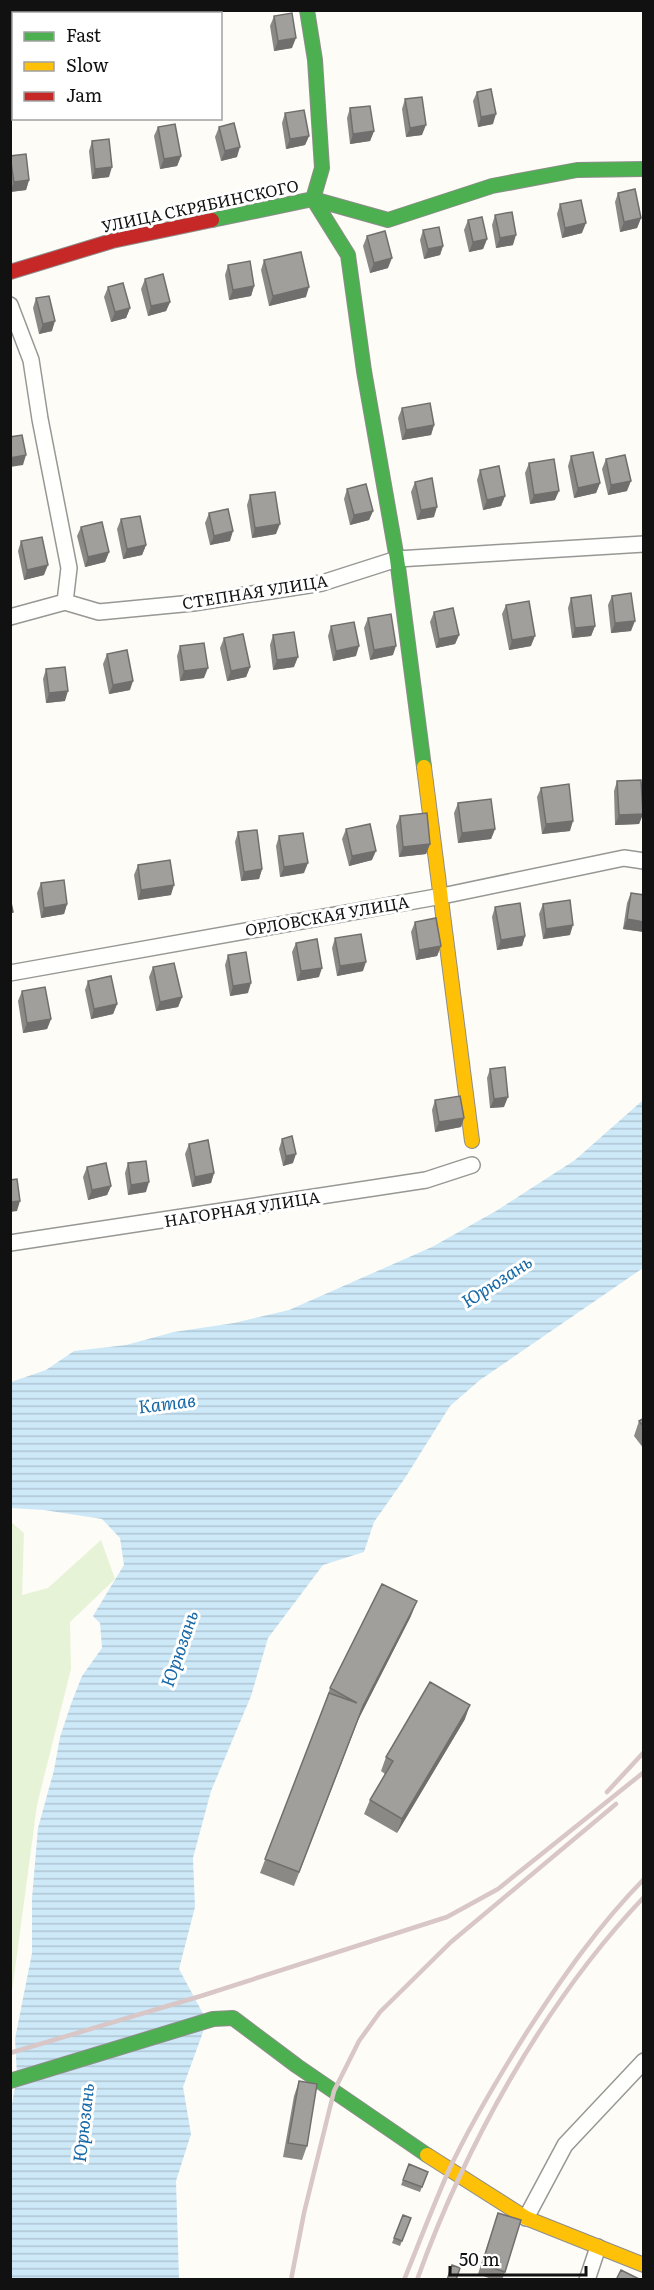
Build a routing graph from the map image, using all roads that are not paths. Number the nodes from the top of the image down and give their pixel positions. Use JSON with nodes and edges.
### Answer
{"nodes":[{"id":1,"x":307,"y":10,"type":"edge"},
{"id":2,"x":644,"y":169,"type":"edge"},
{"id":3,"x":314,"y":199,"type":"junction"},
{"id":4,"x":10,"y":272,"type":"edge"},
{"id":5,"x":10,"y":305,"type":"edge"},
{"id":6,"x":644,"y":544,"type":"edge"},
{"id":7,"x":397,"y":559,"type":"junction"},
{"id":8,"x":65,"y":602,"type":"junction"},
{"id":9,"x":10,"y":617,"type":"edge"},
{"id":10,"x":644,"y":861,"type":"edge"},
{"id":11,"x":442,"y":896,"type":"junction"},
{"id":12,"x":10,"y":973,"type":"edge"},
{"id":13,"x":472,"y":1141,"type":"dead end"},
{"id":14,"x":472,"y":1165,"type":"dead end"},
{"id":15,"x":10,"y":1243,"type":"edge"},
{"id":16,"x":644,"y":2061,"type":"edge"},
{"id":17,"x":10,"y":2081,"type":"edge"},
{"id":18,"x":526,"y":2218,"type":"junction"},
{"id":19,"x":598,"y":2247,"type":"junction"},
{"id":20,"x":644,"y":2265,"type":"edge"},
{"id":21,"x":587,"y":2280,"type":"edge"}],
"edges":[{"from":1,"to":3,"type":"street"},
{"from":2,"to":3,"type":"street","name":"УЛИЦА СКРЯБИНСКОГО"},
{"from":3,"to":4,"type":"street","name":"УЛИЦА СКРЯБИНСКОГО"},
{"from":3,"to":7,"type":"street"},
{"from":5,"to":8,"type":"street"},
{"from":6,"to":7,"type":"street","name":"СТЕПНАЯ УЛИЦА"},
{"from":7,"to":8,"type":"street","name":"СТЕПНАЯ УЛИЦА"},
{"from":7,"to":11,"type":"street"},
{"from":8,"to":9,"type":"street"},
{"from":10,"to":11,"type":"street","name":"ОРЛОВСКАЯ УЛИЦА"},
{"from":11,"to":12,"type":"street","name":"ОРЛОВСКАЯ УЛИЦА"},
{"from":11,"to":13,"type":"street"},
{"from":14,"to":15,"type":"street","name":"НАГОРНАЯ УЛИЦА"},
{"from":16,"to":18,"type":"street"},
{"from":17,"to":18,"type":"street"},
{"from":18,"to":19,"type":"street"},
{"from":19,"to":20,"type":"street"},
{"from":19,"to":21,"type":"street"}]}
